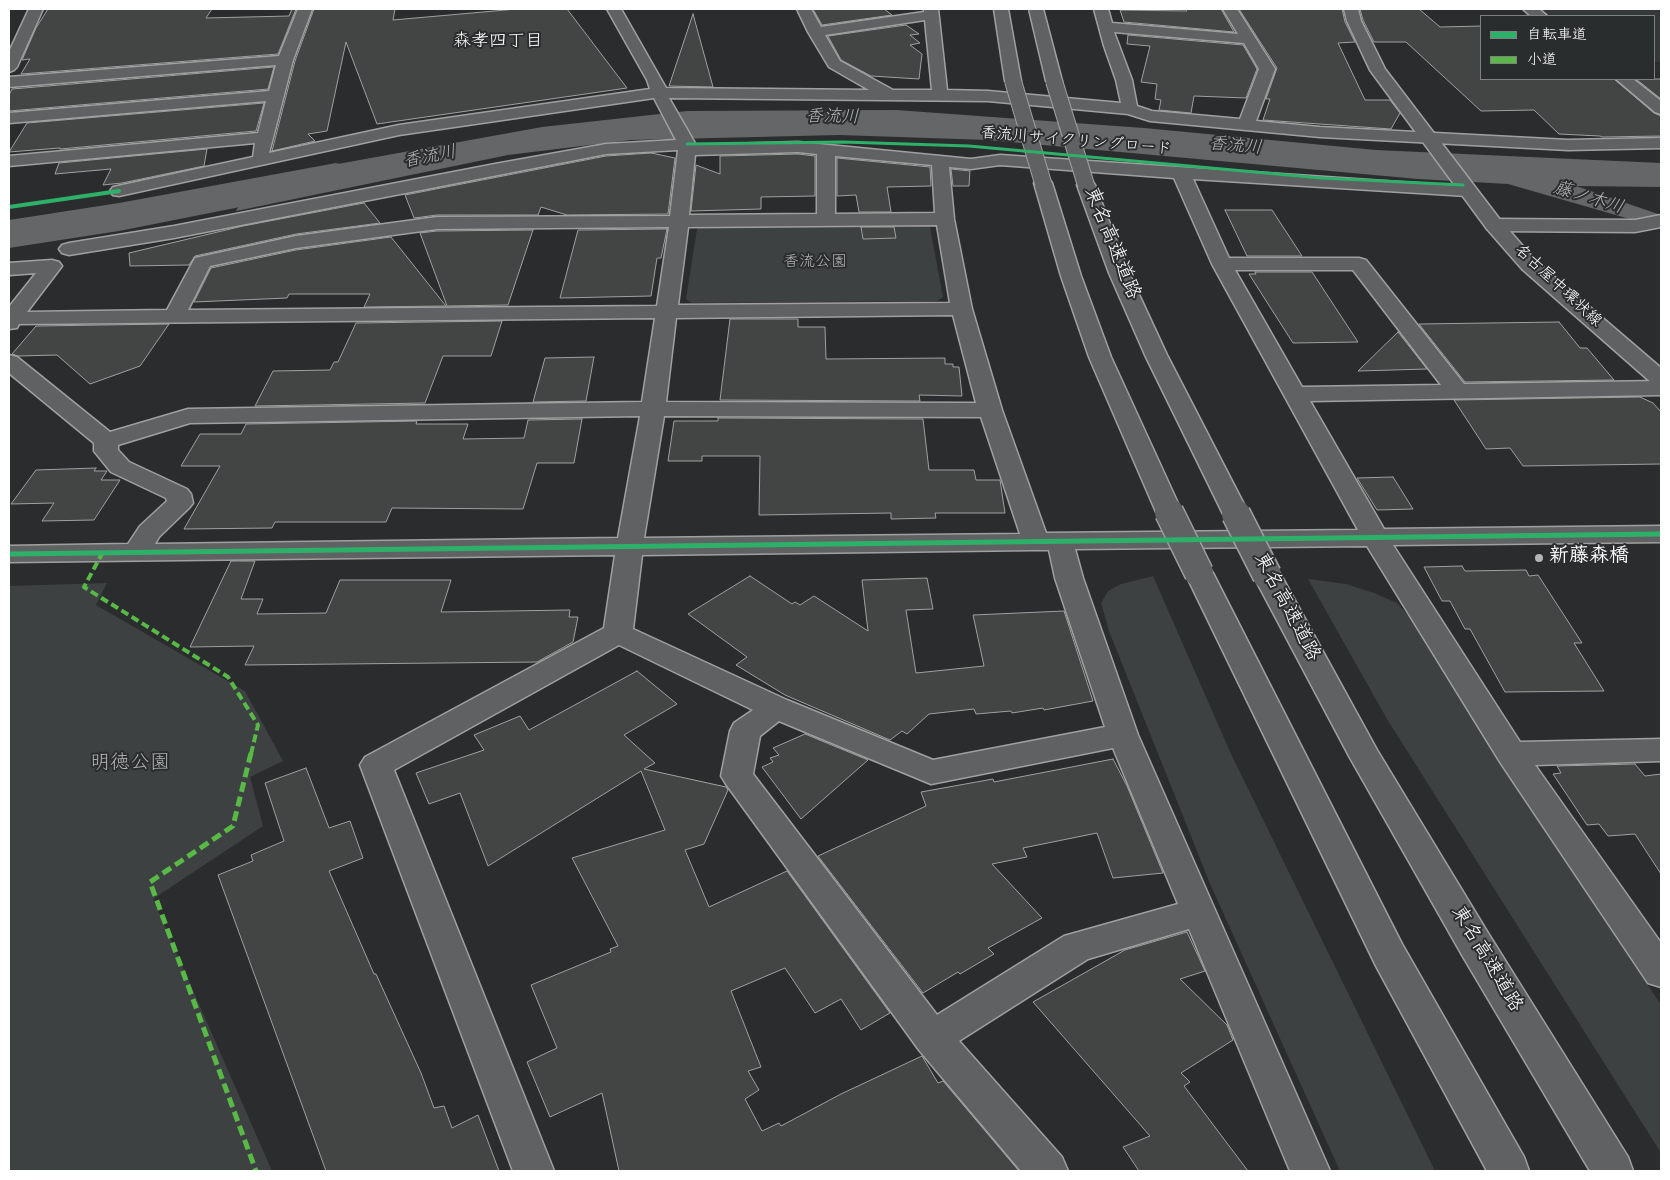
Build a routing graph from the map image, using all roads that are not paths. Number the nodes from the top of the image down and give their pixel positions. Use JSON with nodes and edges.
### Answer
{"nodes":[{"id":1,"x":36,"y":9,"type":"edge"},
{"id":2,"x":305,"y":9,"type":"edge"},
{"id":3,"x":614,"y":9,"type":"edge"},
{"id":4,"x":804,"y":9,"type":"edge"},
{"id":5,"x":1002,"y":9,"type":"edge"},
{"id":6,"x":1036,"y":9,"type":"edge"},
{"id":7,"x":1100,"y":9,"type":"edge"},
{"id":8,"x":1230,"y":9,"type":"edge"},
{"id":9,"x":1350,"y":9,"type":"edge"},
{"id":10,"x":931,"y":12,"type":"edge"},
{"id":11,"x":1106,"y":27,"type":"junction"},
{"id":12,"x":9,"y":30,"type":"edge"},
{"id":13,"x":26,"y":30,"type":"junction"},
{"id":14,"x":815,"y":32,"type":"junction"},
{"id":15,"x":1249,"y":39,"type":"junction"},
{"id":16,"x":284,"y":60,"type":"junction"},
{"id":17,"x":9,"y":67,"type":"edge"},
{"id":18,"x":1625,"y":80,"type":"edge"},
{"id":19,"x":9,"y":82,"type":"edge"},
{"id":20,"x":276,"y":95,"type":"junction"},
{"id":21,"x":660,"y":95,"type":"junction"},
{"id":22,"x":890,"y":95,"type":"junction"},
{"id":23,"x":940,"y":95,"type":"junction"},
{"id":24,"x":1661,"y":108,"type":"edge"},
{"id":25,"x":1130,"y":109,"type":"junction"},
{"id":26,"x":9,"y":118,"type":"edge"},
{"id":27,"x":1246,"y":125,"type":"junction"},
{"id":28,"x":265,"y":137,"type":"junction"},
{"id":29,"x":1428,"y":139,"type":"junction"},
{"id":30,"x":1661,"y":144,"type":"edge"},
{"id":31,"x":686,"y":145,"type":"junction"},
{"id":32,"x":826,"y":150,"type":"junction"},
{"id":33,"x":9,"y":161,"type":"edge"},
{"id":34,"x":258,"y":161,"type":"junction"},
{"id":35,"x":940,"y":161,"type":"junction"},
{"id":36,"x":1181,"y":172,"type":"junction"},
{"id":37,"x":1465,"y":188,"type":"junction"},
{"id":38,"x":120,"y":190,"type":"dead end"},
{"id":39,"x":945,"y":219,"type":"junction"},
{"id":40,"x":826,"y":220,"type":"junction"},
{"id":41,"x":680,"y":221,"type":"junction"},
{"id":42,"x":1494,"y":225,"type":"junction"},
{"id":43,"x":1652,"y":226,"type":"edge"},
{"id":44,"x":69,"y":248,"type":"dead end"},
{"id":45,"x":1222,"y":264,"type":"junction"},
{"id":46,"x":9,"y":269,"type":"edge"},
{"id":47,"x":962,"y":310,"type":"junction"},
{"id":48,"x":666,"y":312,"type":"junction"},
{"id":49,"x":174,"y":317,"type":"junction"},
{"id":50,"x":10,"y":320,"type":"edge"},
{"id":51,"x":9,"y":362,"type":"edge"},
{"id":52,"x":1661,"y":380,"type":"edge"},
{"id":53,"x":1661,"y":388,"type":"edge"},
{"id":54,"x":1458,"y":392,"type":"junction"},
{"id":55,"x":1294,"y":394,"type":"junction"},
{"id":56,"x":653,"y":409,"type":"junction"},
{"id":57,"x":990,"y":410,"type":"junction"},
{"id":58,"x":106,"y":441,"type":"junction"},
{"id":59,"x":1661,"y":534,"type":"edge"},
{"id":60,"x":1375,"y":537,"type":"junction"},
{"id":61,"x":1047,"y":541,"type":"junction"},
{"id":62,"x":630,"y":546,"type":"junction"},
{"id":63,"x":137,"y":552,"type":"junction"},
{"id":64,"x":9,"y":554,"type":"edge"},
{"id":65,"x":618,"y":633,"type":"junction"},
{"id":66,"x":776,"y":708,"type":"junction"},
{"id":67,"x":1123,"y":736,"type":"junction"},
{"id":68,"x":1661,"y":750,"type":"edge"},
{"id":69,"x":1511,"y":754,"type":"junction"},
{"id":70,"x":1198,"y":912,"type":"junction"},
{"id":71,"x":1661,"y":972,"type":"edge"},
{"id":72,"x":932,"y":1038,"type":"junction"},
{"id":73,"x":533,"y":1171,"type":"edge"},
{"id":74,"x":1047,"y":1171,"type":"edge"},
{"id":75,"x":1310,"y":1171,"type":"edge"},
{"id":76,"x":1509,"y":1171,"type":"edge"},
{"id":77,"x":1613,"y":1171,"type":"edge"}],
"edges":[{"from":1,"to":13,"type":"main road"},
{"from":2,"to":16,"type":"main road"},
{"from":3,"to":21,"type":"main road"},
{"from":4,"to":14,"type":"main road"},
{"from":5,"to":76,"type":"main road","name":"東名高速道路","bridge":true},
{"from":6,"to":77,"type":"main road","name":"東名高速道路","bridge":true},
{"from":7,"to":11,"type":"main road"},
{"from":8,"to":15,"type":"main road"},
{"from":9,"to":29,"type":"main road","name":"名古屋中環状線"},
{"from":10,"to":14,"type":"main road"},
{"from":10,"to":23,"type":"main road"},
{"from":11,"to":15,"type":"main road"},
{"from":11,"to":25,"type":"main road"},
{"from":12,"to":13,"type":"main road"},
{"from":13,"to":17,"type":"main road"},
{"from":14,"to":22,"type":"main road"},
{"from":15,"to":27,"type":"main road"},
{"from":16,"to":19,"type":"main road"},
{"from":16,"to":20,"type":"main road"},
{"from":18,"to":24,"type":"main road"},
{"from":20,"to":26,"type":"main road"},
{"from":20,"to":28,"type":"main road"},
{"from":21,"to":22,"type":"main road"},
{"from":21,"to":31,"type":"main road"},
{"from":21,"to":34,"type":"main road"},
{"from":22,"to":23,"type":"main road"},
{"from":23,"to":25,"type":"main road"},
{"from":25,"to":27,"type":"main road"},
{"from":27,"to":29,"type":"main road"},
{"from":28,"to":33,"type":"main road"},
{"from":28,"to":34,"type":"main road"},
{"from":29,"to":30,"type":"main road"},
{"from":29,"to":37,"type":"main road","name":"名古屋中環状線"},
{"from":31,"to":32,"type":"main road"},
{"from":31,"to":41,"type":"main road"},
{"from":31,"to":44,"type":"main road"},
{"from":32,"to":35,"type":"main road"},
{"from":32,"to":40,"type":"main road"},
{"from":34,"to":38,"type":"main road"},
{"from":35,"to":36,"type":"main road"},
{"from":35,"to":39,"type":"main road"},
{"from":36,"to":37,"type":"main road"},
{"from":36,"to":45,"type":"main road"},
{"from":37,"to":42,"type":"main road","name":"名古屋中環状線"},
{"from":39,"to":40,"type":"main road"},
{"from":39,"to":47,"type":"main road"},
{"from":40,"to":41,"type":"main road"},
{"from":41,"to":48,"type":"main road"},
{"from":41,"to":49,"type":"main road"},
{"from":42,"to":43,"type":"main road"},
{"from":42,"to":52,"type":"main road","name":"名古屋中環状線"},
{"from":45,"to":54,"type":"main road"},
{"from":45,"to":55,"type":"main road"},
{"from":46,"to":50,"type":"main road"},
{"from":47,"to":48,"type":"main road"},
{"from":47,"to":57,"type":"main road"},
{"from":48,"to":49,"type":"main road"},
{"from":48,"to":56,"type":"main road"},
{"from":49,"to":50,"type":"main road"},
{"from":51,"to":58,"type":"main road"},
{"from":53,"to":54,"type":"main road"},
{"from":54,"to":55,"type":"main road"},
{"from":55,"to":60,"type":"main road"},
{"from":56,"to":57,"type":"main road"},
{"from":56,"to":58,"type":"main road"},
{"from":56,"to":62,"type":"main road"},
{"from":57,"to":61,"type":"main road"},
{"from":58,"to":63,"type":"main road"},
{"from":59,"to":60,"type":"main road"},
{"from":60,"to":61,"type":"main road"},
{"from":60,"to":69,"type":"main road"},
{"from":61,"to":62,"type":"main road"},
{"from":61,"to":67,"type":"main road"},
{"from":62,"to":63,"type":"main road"},
{"from":62,"to":65,"type":"main road"},
{"from":63,"to":64,"type":"main road"},
{"from":65,"to":66,"type":"main road"},
{"from":65,"to":73,"type":"main road"},
{"from":66,"to":67,"type":"main road"},
{"from":66,"to":72,"type":"main road"},
{"from":67,"to":70,"type":"main road"},
{"from":68,"to":69,"type":"main road"},
{"from":69,"to":71,"type":"main road"},
{"from":70,"to":72,"type":"main road"},
{"from":70,"to":75,"type":"main road"},
{"from":72,"to":74,"type":"main road"}]}
